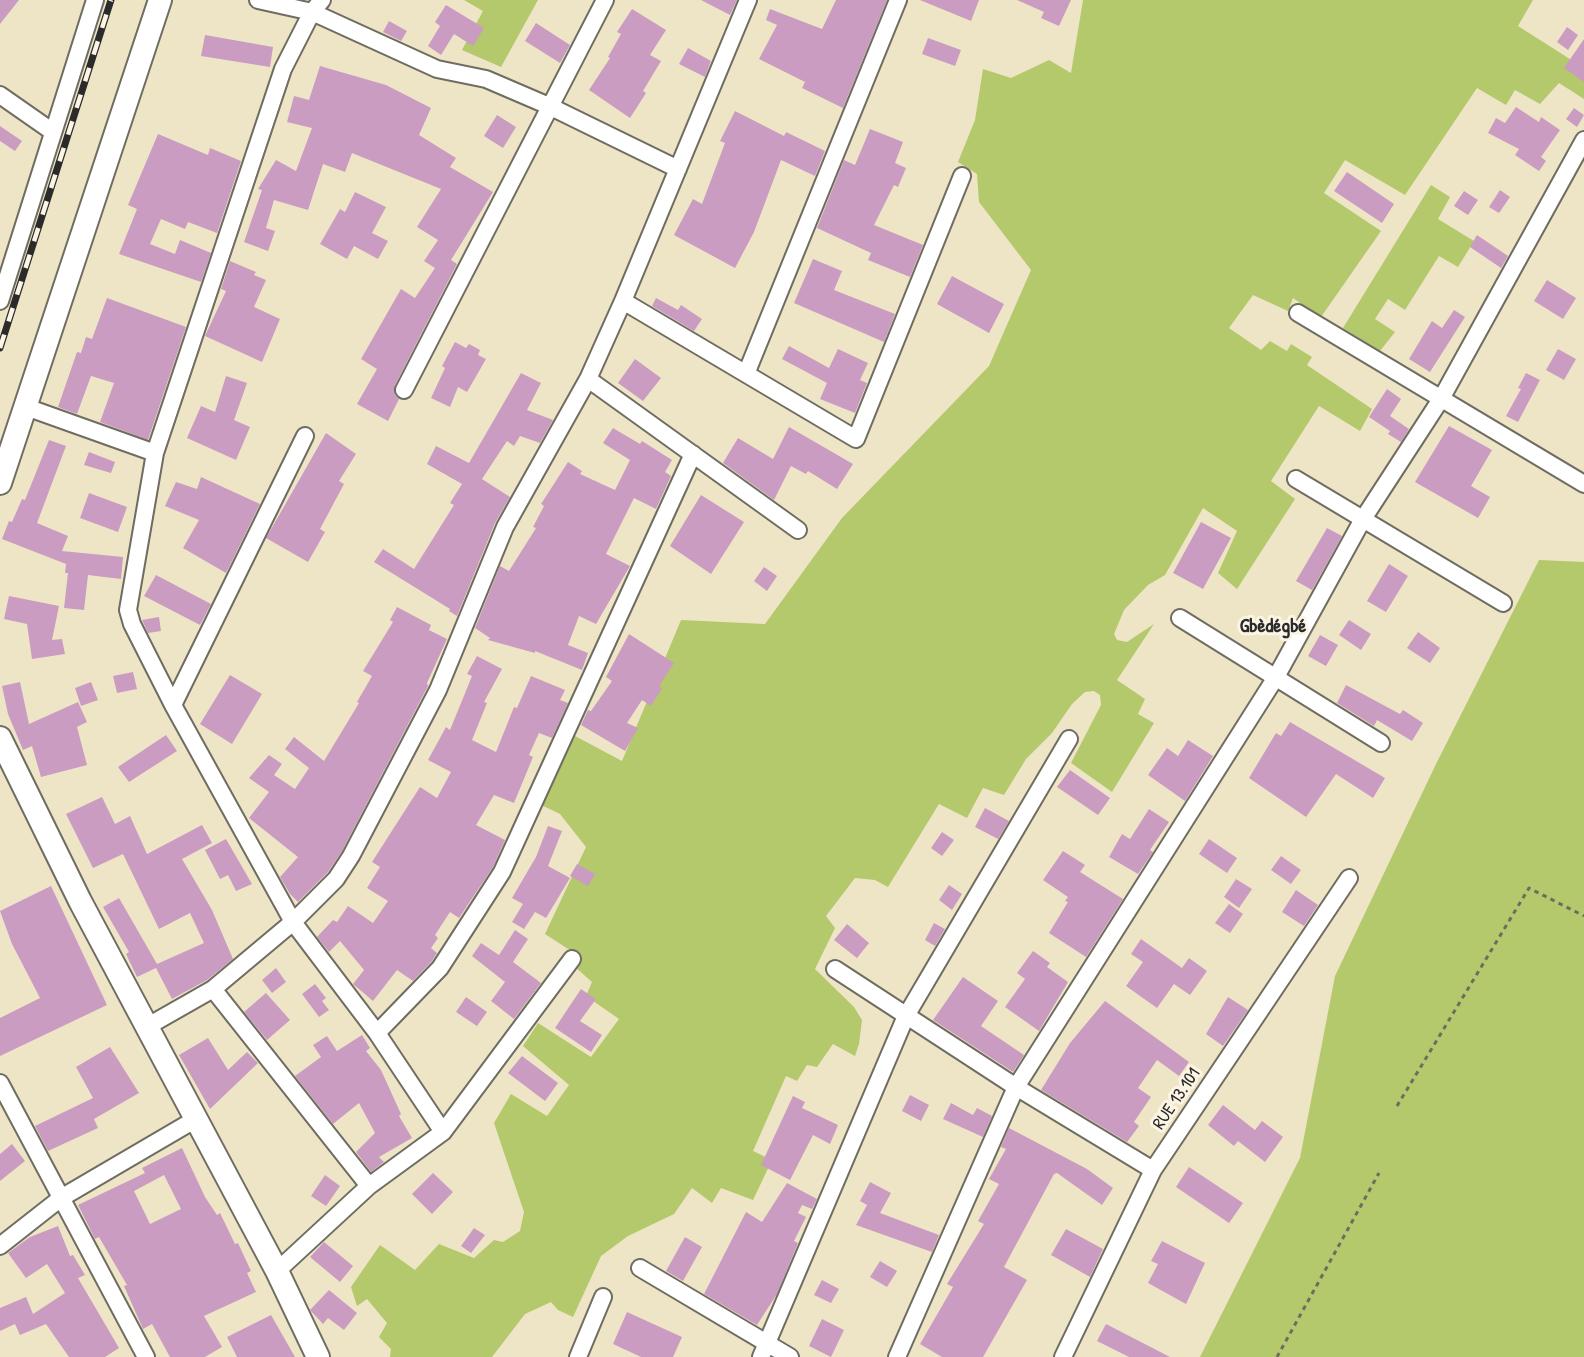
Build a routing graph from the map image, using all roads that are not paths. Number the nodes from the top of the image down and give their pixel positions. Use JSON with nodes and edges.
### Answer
{"nodes":[{"id":1,"x":95,"y":0,"type":"edge"},
{"id":2,"x":160,"y":0,"type":"edge"},
{"id":3,"x":258,"y":0,"type":"edge"},
{"id":4,"x":605,"y":0,"type":"edge"},
{"id":5,"x":748,"y":0,"type":"edge"},
{"id":6,"x":898,"y":0,"type":"edge"},
{"id":7,"x":317,"y":6,"type":"edge"},
{"id":8,"x":0,"y":95,"type":"edge"},
{"id":9,"x":549,"y":106,"type":"junction"},
{"id":10,"x":53,"y":132,"type":"junction"},
{"id":11,"x":1584,"y":140,"type":"edge"},
{"id":12,"x":678,"y":169,"type":"junction"},
{"id":13,"x":962,"y":176,"type":"dead end"},
{"id":14,"x":0,"y":301,"type":"edge"},
{"id":15,"x":623,"y":301,"type":"junction"},
{"id":16,"x":1298,"y":313,"type":"dead end"},
{"id":17,"x":746,"y":374,"type":"junction"},
{"id":18,"x":588,"y":379,"type":"junction"},
{"id":19,"x":404,"y":390,"type":"dead end"},
{"id":20,"x":1441,"y":399,"type":"junction"},
{"id":21,"x":26,"y":406,"type":"junction"},
{"id":22,"x":305,"y":436,"type":"dead end"},
{"id":23,"x":155,"y":453,"type":"junction"},
{"id":24,"x":693,"y":454,"type":"junction"},
{"id":25,"x":1296,"y":479,"type":"dead end"},
{"id":26,"x":0,"y":483,"type":"edge"},
{"id":27,"x":1584,"y":484,"type":"edge"},
{"id":28,"x":1363,"y":519,"type":"junction"},
{"id":29,"x":798,"y":530,"type":"dead end"},
{"id":30,"x":1503,"y":603,"type":"dead end"},
{"id":31,"x":1180,"y":618,"type":"dead end"},
{"id":32,"x":1276,"y":677,"type":"junction"},
{"id":33,"x":173,"y":705,"type":"junction"},
{"id":34,"x":0,"y":738,"type":"edge"},
{"id":35,"x":1069,"y":739,"type":"dead end"},
{"id":36,"x":1381,"y":743,"type":"dead end"},
{"id":37,"x":1349,"y":878,"type":"dead end"},
{"id":38,"x":293,"y":922,"type":"junction"},
{"id":39,"x":572,"y":959,"type":"dead end"},
{"id":40,"x":835,"y":969,"type":"dead end"},
{"id":41,"x":213,"y":989,"type":"junction"},
{"id":42,"x":906,"y":1016,"type":"junction"},
{"id":43,"x":148,"y":1026,"type":"junction"},
{"id":44,"x":377,"y":1033,"type":"junction"},
{"id":45,"x":0,"y":1083,"type":"edge"},
{"id":46,"x":1016,"y":1087,"type":"junction"},
{"id":47,"x":196,"y":1119,"type":"junction"},
{"id":48,"x":443,"y":1132,"type":"junction"},
{"id":49,"x":1153,"y":1170,"type":"junction"},
{"id":50,"x":369,"y":1186,"type":"junction"},
{"id":51,"x":61,"y":1198,"type":"junction"},
{"id":52,"x":0,"y":1246,"type":"edge"},
{"id":53,"x":640,"y":1268,"type":"dead end"},
{"id":54,"x":278,"y":1271,"type":"junction"},
{"id":55,"x":603,"y":1298,"type":"dead end"},
{"id":56,"x":764,"y":1350,"type":"edge"},
{"id":57,"x":146,"y":1357,"type":"edge"},
{"id":58,"x":318,"y":1357,"type":"edge"},
{"id":59,"x":578,"y":1357,"type":"edge"},
{"id":60,"x":790,"y":1357,"type":"edge"},
{"id":61,"x":897,"y":1357,"type":"edge"},
{"id":62,"x":1063,"y":1357,"type":"edge"}],
"edges":[{"from":1,"to":10,"type":"street"},
{"from":2,"to":21,"type":"main road"},
{"from":3,"to":7,"type":"street"},
{"from":4,"to":9,"type":"street"},
{"from":5,"to":12,"type":"street"},
{"from":6,"to":17,"type":"street"},
{"from":7,"to":9,"type":"street"},
{"from":7,"to":23,"type":"street"},
{"from":8,"to":10,"type":"street"},
{"from":9,"to":12,"type":"street"},
{"from":9,"to":19,"type":"street"},
{"from":10,"to":14,"type":"street"},
{"from":11,"to":20,"type":"street"},
{"from":12,"to":15,"type":"street"},
{"from":13,"to":17,"type":"street"},
{"from":15,"to":17,"type":"street"},
{"from":15,"to":18,"type":"street"},
{"from":16,"to":20,"type":"street"},
{"from":18,"to":24,"type":"street"},
{"from":18,"to":38,"type":"street"},
{"from":20,"to":27,"type":"street"},
{"from":20,"to":28,"type":"street"},
{"from":21,"to":23,"type":"street"},
{"from":21,"to":26,"type":"main road"},
{"from":22,"to":33,"type":"street"},
{"from":23,"to":33,"type":"street"},
{"from":24,"to":29,"type":"street"},
{"from":24,"to":44,"type":"street"},
{"from":25,"to":28,"type":"street"},
{"from":28,"to":30,"type":"street"},
{"from":28,"to":32,"type":"street"},
{"from":31,"to":32,"type":"street"},
{"from":32,"to":36,"type":"street"},
{"from":32,"to":46,"type":"street"},
{"from":33,"to":38,"type":"street"},
{"from":34,"to":43,"type":"main road"},
{"from":35,"to":42,"type":"street"},
{"from":37,"to":49,"type":"street","name":"RUE 13.101"},
{"from":38,"to":41,"type":"street"},
{"from":38,"to":44,"type":"street"},
{"from":39,"to":48,"type":"street"},
{"from":40,"to":42,"type":"street"},
{"from":41,"to":43,"type":"street"},
{"from":41,"to":50,"type":"street"},
{"from":42,"to":46,"type":"street"},
{"from":42,"to":56,"type":"street"},
{"from":43,"to":47,"type":"main road"},
{"from":44,"to":48,"type":"street"},
{"from":45,"to":51,"type":"street"},
{"from":46,"to":49,"type":"street"},
{"from":46,"to":61,"type":"street"},
{"from":47,"to":51,"type":"street"},
{"from":47,"to":54,"type":"main road"},
{"from":48,"to":50,"type":"street"},
{"from":49,"to":62,"type":"street","name":"RUE 13.101"},
{"from":50,"to":54,"type":"street"},
{"from":51,"to":52,"type":"street"},
{"from":51,"to":57,"type":"street"},
{"from":53,"to":56,"type":"street"},
{"from":54,"to":58,"type":"main road"},
{"from":55,"to":59,"type":"street"},
{"from":56,"to":60,"type":"street"}]}
